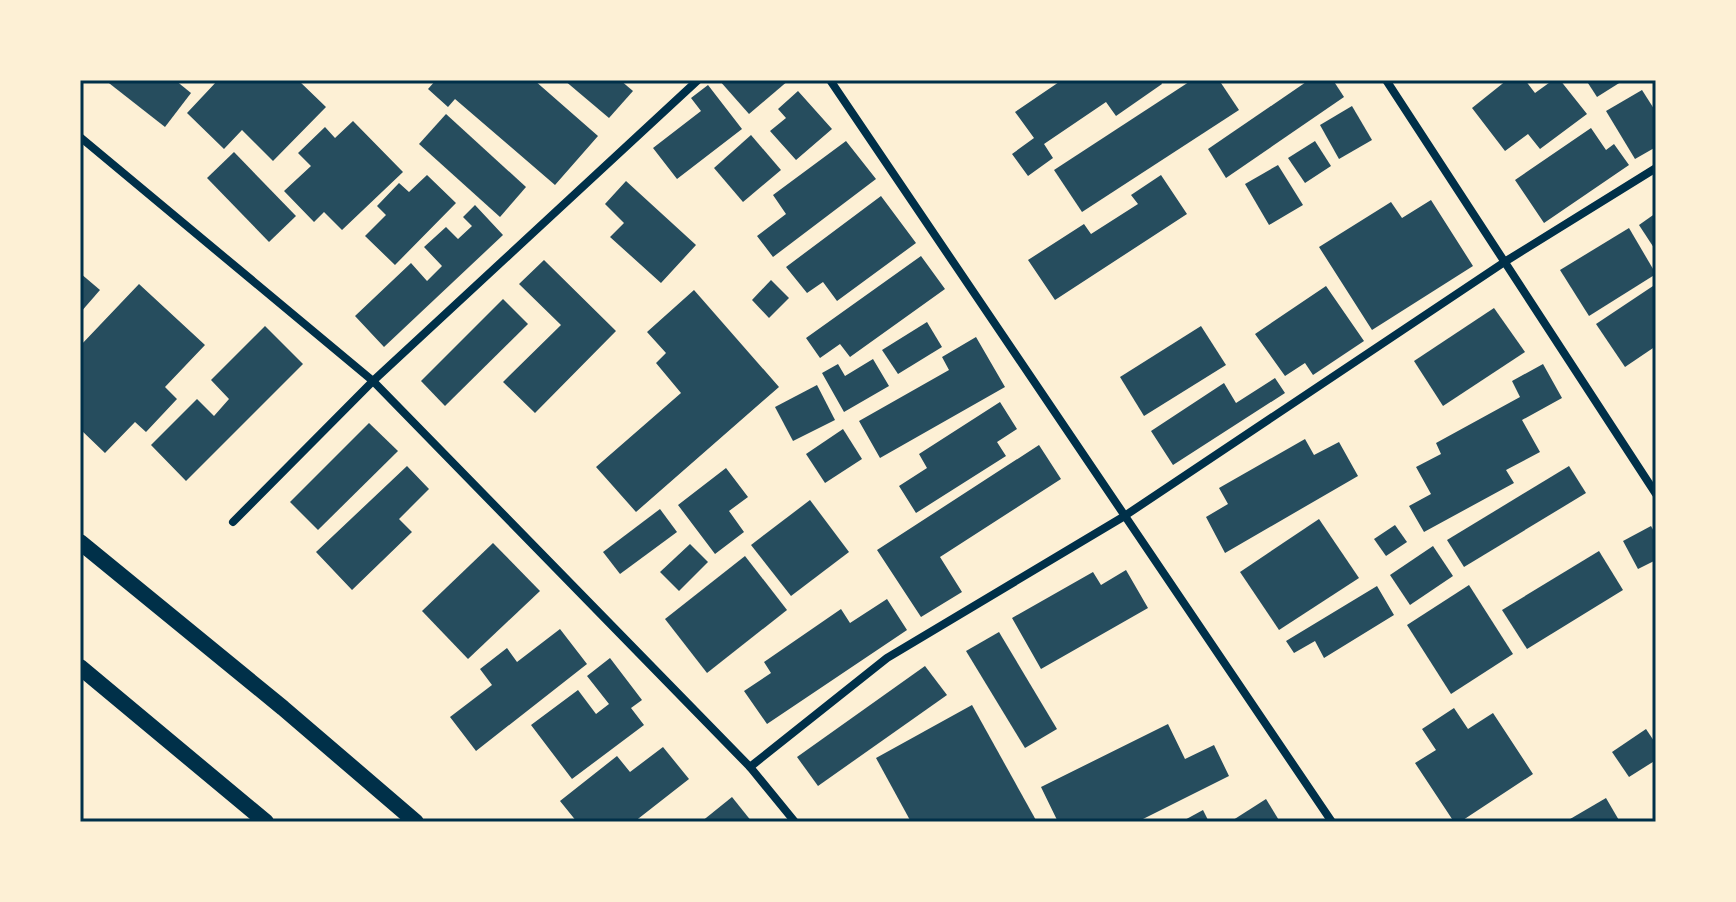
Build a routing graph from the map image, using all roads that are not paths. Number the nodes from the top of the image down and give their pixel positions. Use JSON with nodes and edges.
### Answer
{"nodes":[{"id":1,"x":698,"y":80,"type":"edge"},
{"id":2,"x":830,"y":80,"type":"edge"},
{"id":3,"x":1386,"y":80,"type":"edge"},
{"id":4,"x":80,"y":137,"type":"edge"},
{"id":5,"x":1656,"y":168,"type":"edge"},
{"id":6,"x":1506,"y":261,"type":"junction"},
{"id":7,"x":373,"y":381,"type":"junction"},
{"id":8,"x":1656,"y":494,"type":"edge"},
{"id":9,"x":1123,"y":517,"type":"junction"},
{"id":10,"x":233,"y":522,"type":"dead end"},
{"id":11,"x":80,"y":542,"type":"edge"},
{"id":12,"x":80,"y":667,"type":"edge"},
{"id":13,"x":750,"y":767,"type":"junction"},
{"id":14,"x":266,"y":822,"type":"edge"},
{"id":15,"x":416,"y":822,"type":"edge"},
{"id":16,"x":795,"y":822,"type":"edge"},
{"id":17,"x":1332,"y":822,"type":"edge"}],
"edges":[{"from":1,"to":7,"type":"street"},
{"from":2,"to":9,"type":"street"},
{"from":3,"to":6,"type":"street"},
{"from":4,"to":7,"type":"street"},
{"from":5,"to":6,"type":"street"},
{"from":6,"to":8,"type":"street"},
{"from":6,"to":9,"type":"street"},
{"from":7,"to":10,"type":"street"},
{"from":7,"to":13,"type":"street"},
{"from":9,"to":13,"type":"street"},
{"from":9,"to":17,"type":"street"},
{"from":11,"to":15,"type":"main road"},
{"from":12,"to":14,"type":"main road"},
{"from":13,"to":16,"type":"street"}]}
